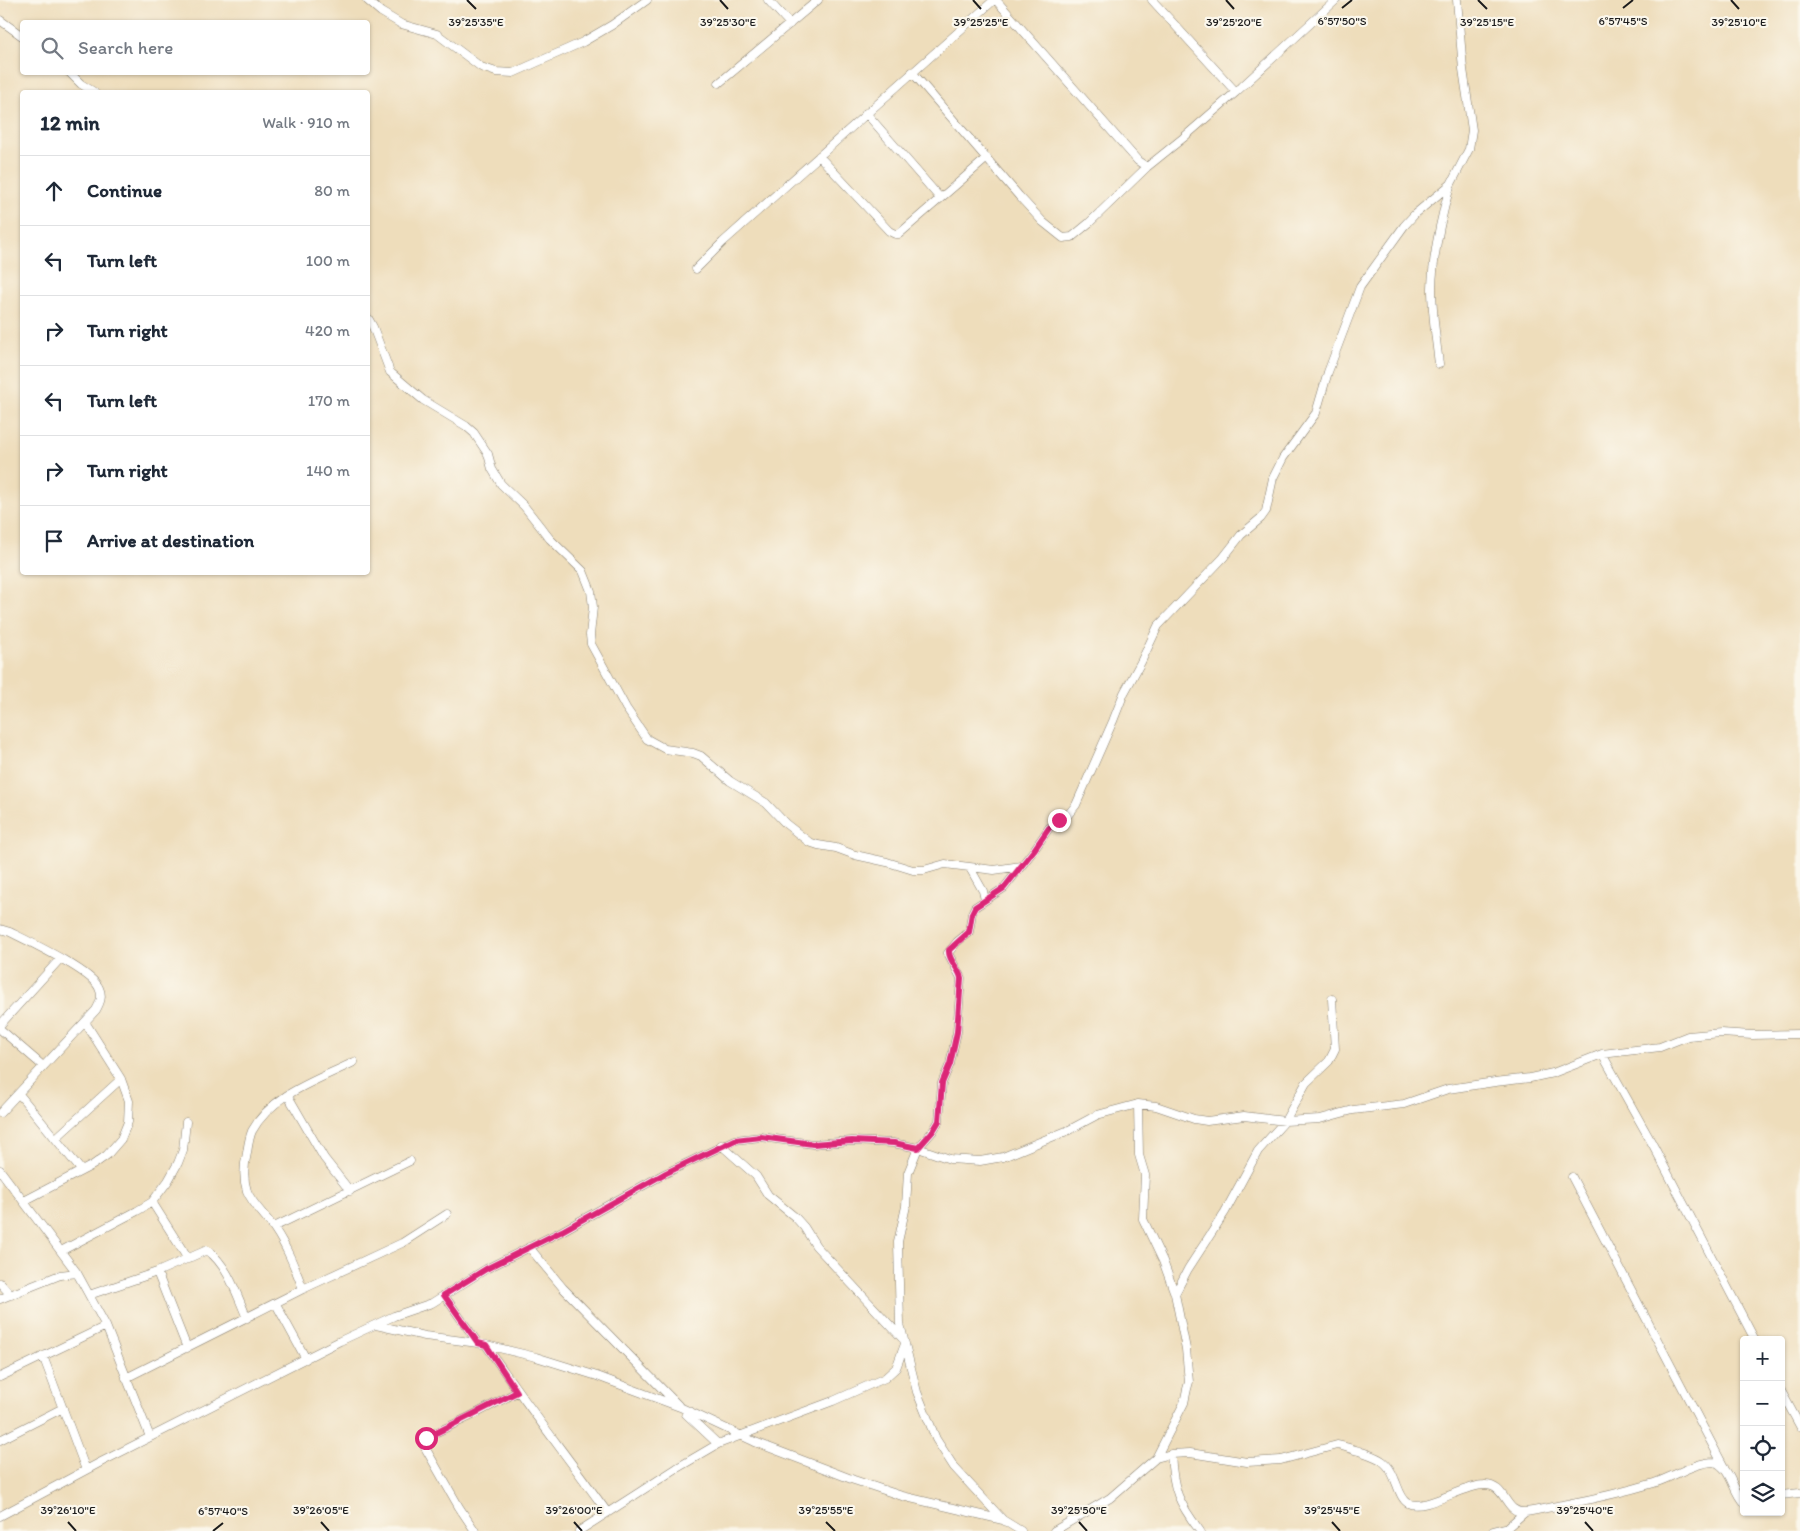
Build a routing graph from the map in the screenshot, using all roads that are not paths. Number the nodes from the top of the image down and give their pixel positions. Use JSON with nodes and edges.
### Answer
{"nodes":[{"id":1,"x":367,"y":0,"type":"edge"},
{"id":2,"x":647,"y":0,"type":"edge"},
{"id":3,"x":768,"y":0,"type":"edge"},
{"id":4,"x":818,"y":0,"type":"edge"},
{"id":5,"x":995,"y":0,"type":"edge"},
{"id":6,"x":1152,"y":0,"type":"edge"},
{"id":7,"x":1336,"y":0,"type":"edge"},
{"id":8,"x":1457,"y":0,"type":"edge"},
{"id":9,"x":0,"y":20,"type":"edge"},
{"id":10,"x":790,"y":24,"type":"junction"},
{"id":11,"x":20,"y":35,"type":"edge"},
{"id":12,"x":912,"y":72,"type":"junction"},
{"id":13,"x":72,"y":75,"type":"edge"},
{"id":14,"x":718,"y":83,"type":"dead end"},
{"id":15,"x":90,"y":90,"type":"edge"},
{"id":16,"x":1236,"y":92,"type":"junction"},
{"id":17,"x":866,"y":113,"type":"junction"},
{"id":18,"x":819,"y":156,"type":"junction"},
{"id":19,"x":987,"y":158,"type":"junction"},
{"id":20,"x":1147,"y":167,"type":"junction"},
{"id":21,"x":1451,"y":184,"type":"junction"},
{"id":22,"x":940,"y":198,"type":"junction"},
{"id":23,"x":696,"y":269,"type":"dead end"},
{"id":24,"x":370,"y":322,"type":"edge"},
{"id":25,"x":1439,"y":364,"type":"dead end"},
{"id":26,"x":1021,"y":866,"type":"junction"},
{"id":27,"x":970,"y":868,"type":"junction"},
{"id":28,"x":985,"y":900,"type":"junction"},
{"id":29,"x":0,"y":929,"type":"edge"},
{"id":30,"x":60,"y":959,"type":"junction"},
{"id":31,"x":1332,"y":999,"type":"dead end"},
{"id":32,"x":85,"y":1022,"type":"junction"},
{"id":33,"x":0,"y":1025,"type":"edge"},
{"id":34,"x":0,"y":1029,"type":"edge"},
{"id":35,"x":1800,"y":1034,"type":"edge"},
{"id":36,"x":1602,"y":1054,"type":"junction"},
{"id":37,"x":354,"y":1062,"type":"dead end"},
{"id":38,"x":43,"y":1066,"type":"junction"},
{"id":39,"x":121,"y":1079,"type":"junction"},
{"id":40,"x":18,"y":1094,"type":"junction"},
{"id":41,"x":288,"y":1096,"type":"junction"},
{"id":42,"x":1138,"y":1104,"type":"junction"},
{"id":43,"x":0,"y":1113,"type":"edge"},
{"id":44,"x":1285,"y":1121,"type":"junction"},
{"id":45,"x":186,"y":1122,"type":"dead end"},
{"id":46,"x":56,"y":1138,"type":"junction"},
{"id":47,"x":721,"y":1145,"type":"junction"},
{"id":48,"x":918,"y":1148,"type":"junction"},
{"id":49,"x":410,"y":1161,"type":"dead end"},
{"id":50,"x":0,"y":1170,"type":"edge"},
{"id":51,"x":81,"y":1170,"type":"junction"},
{"id":52,"x":1572,"y":1177,"type":"dead end"},
{"id":53,"x":8,"y":1180,"type":"junction"},
{"id":54,"x":0,"y":1186,"type":"edge"},
{"id":55,"x":350,"y":1190,"type":"junction"},
{"id":56,"x":24,"y":1201,"type":"junction"},
{"id":57,"x":152,"y":1202,"type":"junction"},
{"id":58,"x":447,"y":1214,"type":"dead end"},
{"id":59,"x":274,"y":1227,"type":"junction"},
{"id":60,"x":529,"y":1247,"type":"junction"},
{"id":61,"x":61,"y":1251,"type":"junction"},
{"id":62,"x":188,"y":1259,"type":"junction"},
{"id":63,"x":157,"y":1272,"type":"junction"},
{"id":64,"x":78,"y":1274,"type":"junction"},
{"id":65,"x":0,"y":1283,"type":"edge"},
{"id":66,"x":304,"y":1289,"type":"junction"},
{"id":67,"x":1175,"y":1294,"type":"junction"},
{"id":68,"x":11,"y":1295,"type":"junction"},
{"id":69,"x":89,"y":1295,"type":"junction"},
{"id":70,"x":444,"y":1295,"type":"junction"},
{"id":71,"x":0,"y":1300,"type":"edge"},
{"id":72,"x":276,"y":1304,"type":"junction"},
{"id":73,"x":247,"y":1318,"type":"junction"},
{"id":74,"x":376,"y":1325,"type":"junction"},
{"id":75,"x":106,"y":1326,"type":"junction"},
{"id":76,"x":1753,"y":1336,"type":"edge"},
{"id":77,"x":904,"y":1341,"type":"junction"},
{"id":78,"x":482,"y":1344,"type":"junction"},
{"id":79,"x":187,"y":1348,"type":"junction"},
{"id":80,"x":43,"y":1356,"type":"junction"},
{"id":81,"x":306,"y":1359,"type":"junction"},
{"id":82,"x":0,"y":1377,"type":"edge"},
{"id":83,"x":126,"y":1378,"type":"junction"},
{"id":84,"x":517,"y":1392,"type":"junction"},
{"id":85,"x":1785,"y":1398,"type":"edge"},
{"id":86,"x":680,"y":1407,"type":"junction"},
{"id":87,"x":63,"y":1408,"type":"junction"},
{"id":88,"x":1800,"y":1426,"type":"edge"},
{"id":89,"x":740,"y":1435,"type":"junction"},
{"id":90,"x":150,"y":1437,"type":"junction"},
{"id":91,"x":0,"y":1440,"type":"edge"},
{"id":92,"x":718,"y":1444,"type":"junction"},
{"id":93,"x":1171,"y":1454,"type":"junction"},
{"id":94,"x":1156,"y":1458,"type":"junction"},
{"id":95,"x":1725,"y":1469,"type":"junction"},
{"id":96,"x":86,"y":1470,"type":"junction"},
{"id":97,"x":1800,"y":1493,"type":"edge"},
{"id":98,"x":1785,"y":1495,"type":"edge"},
{"id":99,"x":1740,"y":1498,"type":"edge"},
{"id":100,"x":607,"y":1512,"type":"junction"},
{"id":101,"x":1524,"y":1513,"type":"junction"},
{"id":102,"x":0,"y":1516,"type":"edge"},
{"id":103,"x":1003,"y":1520,"type":"junction"},
{"id":104,"x":475,"y":1531,"type":"edge"},
{"id":105,"x":579,"y":1531,"type":"edge"},
{"id":106,"x":1021,"y":1531,"type":"edge"},
{"id":107,"x":1054,"y":1531,"type":"edge"},
{"id":108,"x":1200,"y":1531,"type":"edge"},
{"id":109,"x":1493,"y":1531,"type":"edge"}],
"edges":[{"from":1,"to":2,"type":"street"},
{"from":3,"to":10,"type":"street"},
{"from":4,"to":10,"type":"street"},
{"from":5,"to":12,"type":"street"},
{"from":5,"to":20,"type":"street"},
{"from":6,"to":16,"type":"street"},
{"from":7,"to":16,"type":"street"},
{"from":8,"to":21,"type":"street"},
{"from":9,"to":11,"type":"street"},
{"from":10,"to":14,"type":"street"},
{"from":12,"to":17,"type":"street"},
{"from":12,"to":19,"type":"street"},
{"from":13,"to":15,"type":"street"},
{"from":16,"to":20,"type":"street"},
{"from":17,"to":18,"type":"street"},
{"from":17,"to":22,"type":"street"},
{"from":18,"to":22,"type":"street"},
{"from":18,"to":23,"type":"street"},
{"from":19,"to":20,"type":"street"},
{"from":19,"to":22,"type":"street"},
{"from":21,"to":25,"type":"street"},
{"from":21,"to":26,"type":"street"},
{"from":24,"to":27,"type":"street"},
{"from":26,"to":27,"type":"street"},
{"from":26,"to":28,"type":"street"},
{"from":27,"to":28,"type":"street"},
{"from":28,"to":48,"type":"street"},
{"from":29,"to":30,"type":"street"},
{"from":30,"to":32,"type":"street"},
{"from":30,"to":33,"type":"street"},
{"from":31,"to":44,"type":"street"},
{"from":32,"to":38,"type":"street"},
{"from":32,"to":39,"type":"street"},
{"from":34,"to":38,"type":"street"},
{"from":35,"to":36,"type":"street"},
{"from":36,"to":44,"type":"street"},
{"from":36,"to":76,"type":"street"},
{"from":37,"to":41,"type":"street"},
{"from":38,"to":40,"type":"street"},
{"from":39,"to":46,"type":"street"},
{"from":39,"to":51,"type":"street"},
{"from":40,"to":43,"type":"street"},
{"from":40,"to":46,"type":"street"},
{"from":41,"to":55,"type":"street"},
{"from":41,"to":59,"type":"street"},
{"from":42,"to":44,"type":"street"},
{"from":42,"to":48,"type":"street"},
{"from":42,"to":67,"type":"street"},
{"from":44,"to":67,"type":"street"},
{"from":45,"to":57,"type":"street"},
{"from":46,"to":51,"type":"street"},
{"from":47,"to":48,"type":"street"},
{"from":47,"to":60,"type":"street"},
{"from":47,"to":77,"type":"street"},
{"from":48,"to":77,"type":"street"},
{"from":49,"to":55,"type":"street"},
{"from":50,"to":53,"type":"street"},
{"from":51,"to":56,"type":"street"},
{"from":52,"to":95,"type":"street"},
{"from":53,"to":54,"type":"street"},
{"from":53,"to":56,"type":"street"},
{"from":55,"to":59,"type":"street"},
{"from":56,"to":61,"type":"street"},
{"from":57,"to":61,"type":"street"},
{"from":57,"to":62,"type":"street"},
{"from":58,"to":66,"type":"street"},
{"from":59,"to":66,"type":"street"},
{"from":60,"to":70,"type":"street"},
{"from":60,"to":86,"type":"street"},
{"from":61,"to":64,"type":"street"},
{"from":62,"to":63,"type":"street"},
{"from":62,"to":73,"type":"street"},
{"from":63,"to":69,"type":"street"},
{"from":63,"to":79,"type":"street"},
{"from":64,"to":68,"type":"street"},
{"from":64,"to":69,"type":"street"},
{"from":65,"to":68,"type":"street"},
{"from":66,"to":72,"type":"street"},
{"from":67,"to":94,"type":"street"},
{"from":68,"to":71,"type":"street"},
{"from":69,"to":75,"type":"street"},
{"from":70,"to":74,"type":"street"},
{"from":70,"to":78,"type":"street"},
{"from":72,"to":73,"type":"street"},
{"from":72,"to":81,"type":"street"},
{"from":73,"to":79,"type":"street"},
{"from":74,"to":78,"type":"street"},
{"from":74,"to":81,"type":"street"},
{"from":75,"to":80,"type":"street"},
{"from":75,"to":83,"type":"street"},
{"from":77,"to":89,"type":"street"},
{"from":77,"to":103,"type":"street"},
{"from":78,"to":84,"type":"street"},
{"from":78,"to":86,"type":"street"},
{"from":79,"to":83,"type":"street"},
{"from":80,"to":82,"type":"street"},
{"from":80,"to":87,"type":"street"},
{"from":81,"to":90,"type":"street"},
{"from":83,"to":90,"type":"street"},
{"from":84,"to":100,"type":"street"},
{"from":84,"to":104,"type":"street"},
{"from":85,"to":88,"type":"street"},
{"from":86,"to":89,"type":"street"},
{"from":86,"to":92,"type":"street"},
{"from":87,"to":91,"type":"street"},
{"from":87,"to":96,"type":"street"},
{"from":89,"to":92,"type":"street"},
{"from":89,"to":103,"type":"street"},
{"from":90,"to":96,"type":"street"},
{"from":92,"to":100,"type":"street"},
{"from":93,"to":94,"type":"street"},
{"from":93,"to":101,"type":"street"},
{"from":93,"to":108,"type":"street"},
{"from":94,"to":107,"type":"street"},
{"from":95,"to":99,"type":"street"},
{"from":95,"to":101,"type":"street"},
{"from":96,"to":102,"type":"street"},
{"from":97,"to":98,"type":"street"},
{"from":100,"to":105,"type":"street"},
{"from":101,"to":109,"type":"street"},
{"from":103,"to":106,"type":"street"}]}
